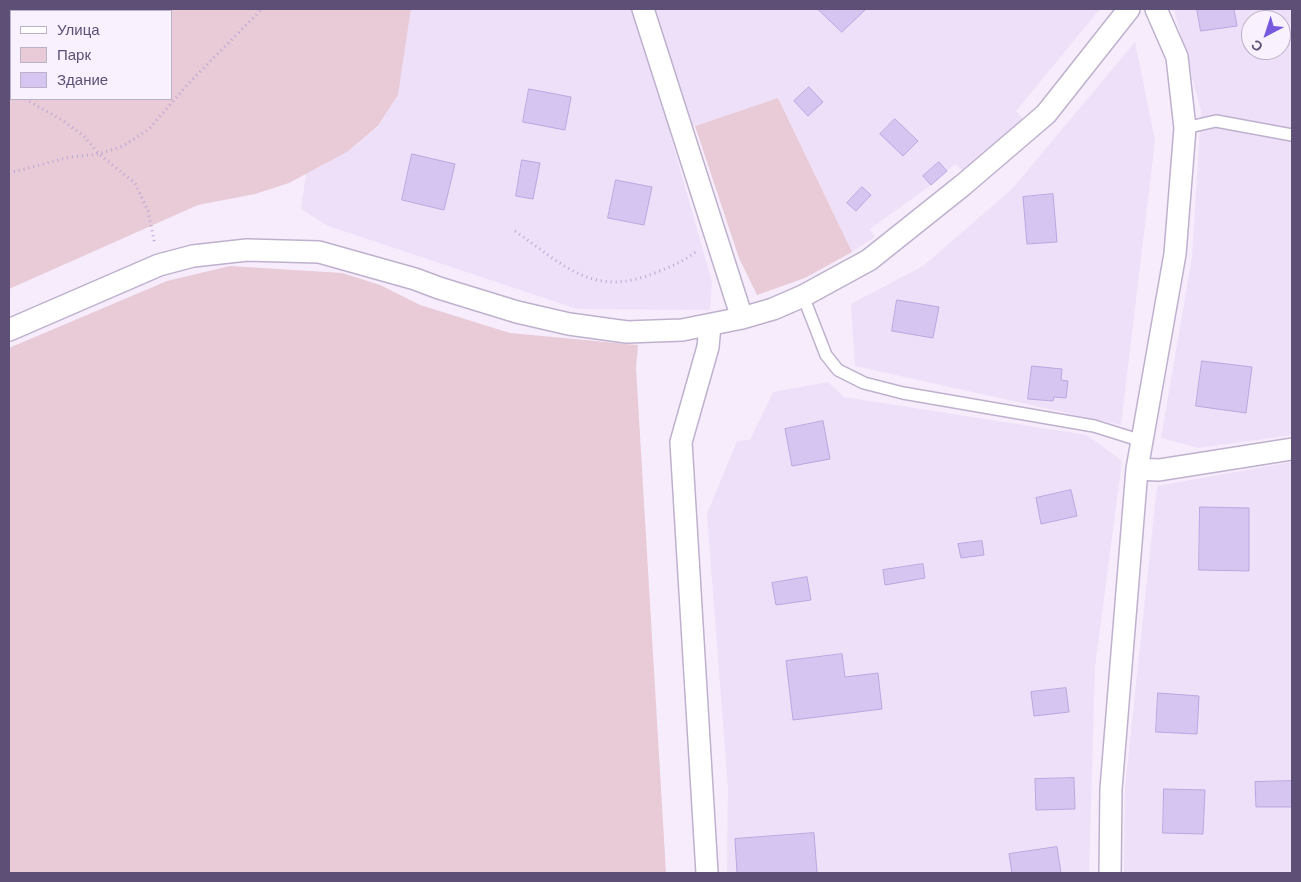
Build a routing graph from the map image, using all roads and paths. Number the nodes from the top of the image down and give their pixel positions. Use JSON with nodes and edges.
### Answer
{"nodes":[{"id":1,"x":262,"y":9,"type":"edge"},
{"id":2,"x":643,"y":9,"type":"edge"},
{"id":3,"x":1129,"y":9,"type":"edge"},
{"id":4,"x":1156,"y":9,"type":"edge"},
{"id":5,"x":27,"y":100,"type":"edge"},
{"id":6,"x":1185,"y":128,"type":"junction"},
{"id":7,"x":1292,"y":135,"type":"edge"},
{"id":8,"x":99,"y":154,"type":"junction"},
{"id":9,"x":9,"y":174,"type":"edge"},
{"id":10,"x":515,"y":231,"type":"dead end"},
{"id":11,"x":716,"y":236,"type":"junction"},
{"id":12,"x":159,"y":265,"type":"junction"},
{"id":13,"x":803,"y":296,"type":"junction"},
{"id":14,"x":742,"y":318,"type":"junction"},
{"id":15,"x":710,"y":325,"type":"junction"},
{"id":16,"x":9,"y":330,"type":"edge"},
{"id":17,"x":1142,"y":441,"type":"junction"},
{"id":18,"x":1292,"y":449,"type":"edge"},
{"id":19,"x":1137,"y":469,"type":"junction"},
{"id":20,"x":706,"y":873,"type":"edge"},
{"id":21,"x":1110,"y":873,"type":"edge"}],
"edges":[{"from":1,"to":8,"type":"path"},
{"from":2,"to":11,"type":"street"},
{"from":3,"to":13,"type":"street"},
{"from":4,"to":6,"type":"street"},
{"from":5,"to":8,"type":"path"},
{"from":6,"to":7,"type":"lane"},
{"from":6,"to":17,"type":"street"},
{"from":8,"to":9,"type":"path"},
{"from":8,"to":12,"type":"path"},
{"from":10,"to":11,"type":"path"},
{"from":11,"to":14,"type":"street"},
{"from":12,"to":15,"type":"street"},
{"from":12,"to":16,"type":"street"},
{"from":13,"to":14,"type":"street"},
{"from":13,"to":17,"type":"lane"},
{"from":14,"to":15,"type":"street"},
{"from":15,"to":20,"type":"street"},
{"from":17,"to":19,"type":"street"},
{"from":18,"to":19,"type":"street"},
{"from":19,"to":21,"type":"street"}]}
